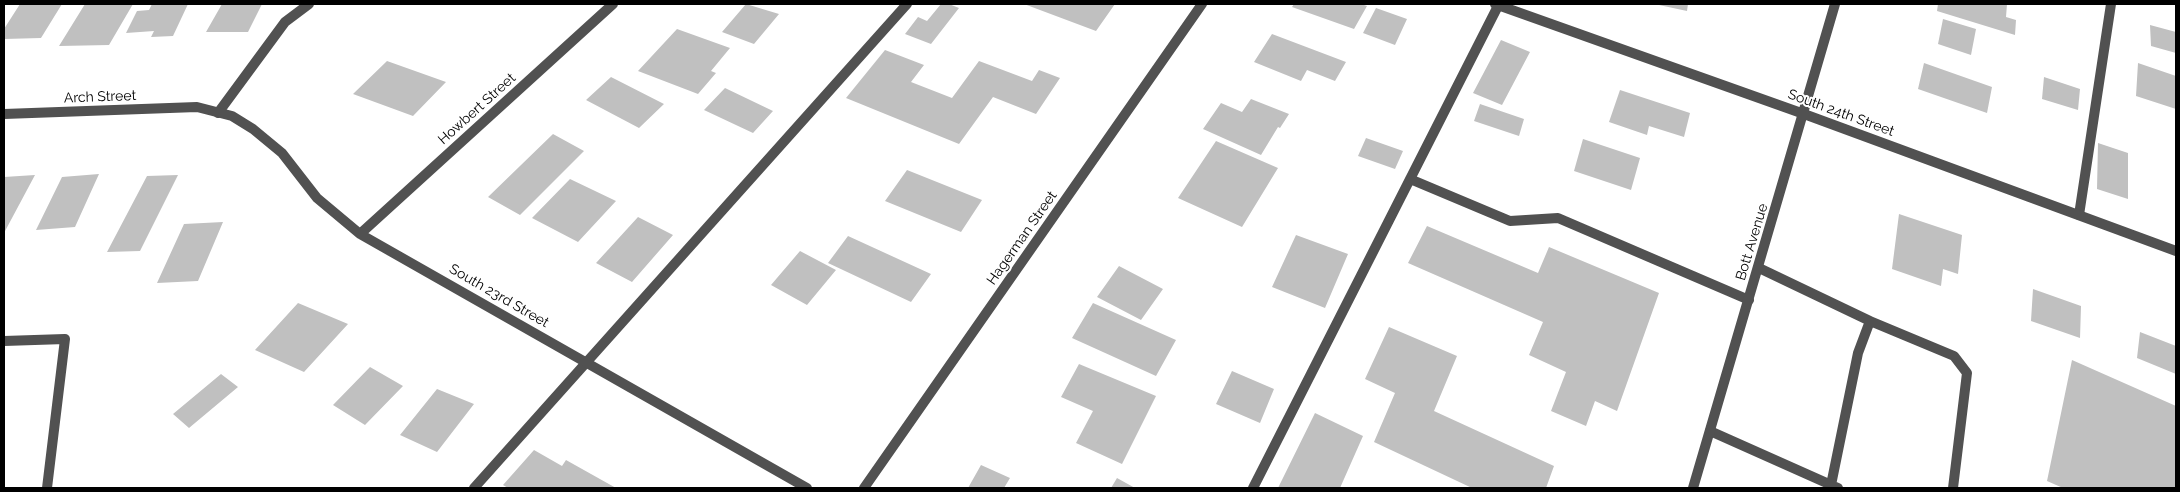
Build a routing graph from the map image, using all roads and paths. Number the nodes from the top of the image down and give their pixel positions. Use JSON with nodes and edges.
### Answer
{"nodes":[{"id":1,"x":309,"y":4,"type":"edge"},
{"id":2,"x":613,"y":4,"type":"edge"},
{"id":3,"x":906,"y":4,"type":"edge"},
{"id":4,"x":1202,"y":4,"type":"edge"},
{"id":5,"x":1498,"y":4,"type":"edge"},
{"id":6,"x":1835,"y":4,"type":"edge"},
{"id":7,"x":2111,"y":4,"type":"edge"},
{"id":8,"x":197,"y":107,"type":"joint"},
{"id":9,"x":218,"y":113,"type":"junction"},
{"id":10,"x":4,"y":114,"type":"edge"},
{"id":11,"x":1804,"y":114,"type":"junction"},
{"id":12,"x":1410,"y":180,"type":"junction"},
{"id":13,"x":2079,"y":215,"type":"junction"},
{"id":14,"x":360,"y":234,"type":"junction"},
{"id":15,"x":2176,"y":251,"type":"edge"},
{"id":16,"x":1759,"y":268,"type":"junction"},
{"id":17,"x":1749,"y":300,"type":"junction"},
{"id":18,"x":1870,"y":321,"type":"junction"},
{"id":19,"x":4,"y":341,"type":"edge"},
{"id":20,"x":585,"y":363,"type":"junction"},
{"id":21,"x":1710,"y":431,"type":"junction"},
{"id":22,"x":1835,"y":487,"type":"edge"},
{"id":23,"x":47,"y":488,"type":"edge"},
{"id":24,"x":474,"y":488,"type":"edge"},
{"id":25,"x":808,"y":488,"type":"edge"},
{"id":26,"x":864,"y":488,"type":"edge"},
{"id":27,"x":1253,"y":488,"type":"edge"},
{"id":28,"x":1693,"y":488,"type":"edge"},
{"id":29,"x":1952,"y":488,"type":"edge"}],
"edges":[{"from":1,"to":9,"type":"street"},
{"from":2,"to":14,"type":"street","name":"Howbert Street"},
{"from":3,"to":20,"type":"street"},
{"from":4,"to":26,"type":"street","name":"Hagerman Street"},
{"from":5,"to":11,"type":"street","name":"South 24th Street"},
{"from":5,"to":12,"type":"street"},
{"from":6,"to":11,"type":"street","name":"Bott Avenue"},
{"from":7,"to":13,"type":"street"},
{"from":8,"to":9,"type":"street","name":"South 23rd Street"},
{"from":8,"to":10,"type":"street","name":"Arch Street"},
{"from":9,"to":14,"type":"street","name":"South 23rd Street"},
{"from":11,"to":13,"type":"street","name":"South 24th Street"},
{"from":11,"to":16,"type":"street","name":"Bott Avenue"},
{"from":12,"to":17,"type":"street"},
{"from":12,"to":27,"type":"street"},
{"from":13,"to":15,"type":"street","name":"South 24th Street"},
{"from":14,"to":20,"type":"street","name":"South 23rd Street"},
{"from":16,"to":17,"type":"street","name":"Bott Avenue"},
{"from":16,"to":18,"type":"street"},
{"from":17,"to":21,"type":"street","name":"Bott Avenue"},
{"from":18,"to":22,"type":"street"},
{"from":18,"to":29,"type":"street"},
{"from":19,"to":23,"type":"street"},
{"from":20,"to":24,"type":"street"},
{"from":20,"to":25,"type":"street","name":"South 23rd Street"},
{"from":21,"to":22,"type":"street"},
{"from":21,"to":28,"type":"street","name":"Bott Avenue"}]}
